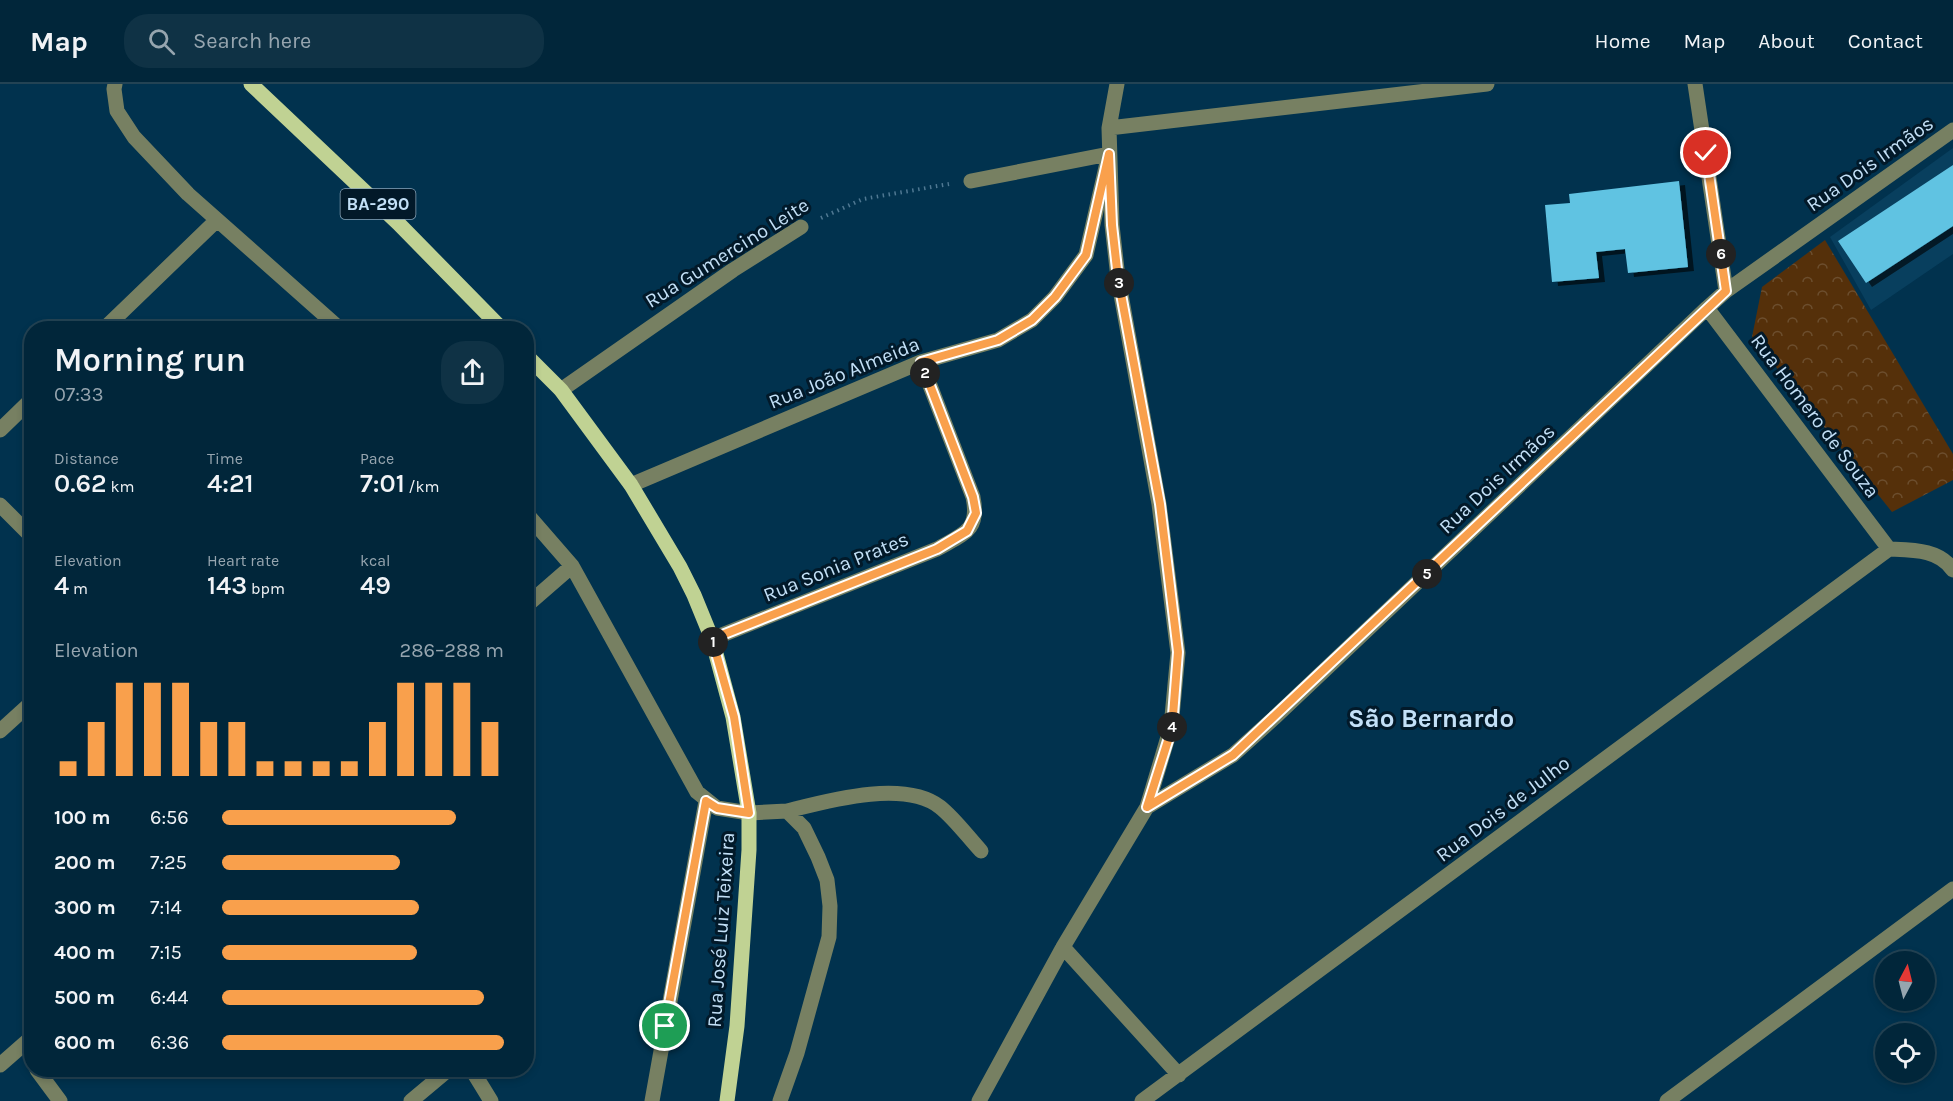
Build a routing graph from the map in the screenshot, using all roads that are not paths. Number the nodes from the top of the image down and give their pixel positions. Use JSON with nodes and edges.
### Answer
{"nodes":[{"id":1,"x":115,"y":84,"type":"edge"},
{"id":2,"x":251,"y":84,"type":"edge"},
{"id":3,"x":1117,"y":84,"type":"edge"},
{"id":4,"x":1487,"y":84,"type":"edge"},
{"id":5,"x":1695,"y":84,"type":"edge"},
{"id":6,"x":1109,"y":128,"type":"junction"},
{"id":7,"x":1953,"y":130,"type":"edge"},
{"id":8,"x":1109,"y":154,"type":"junction"},
{"id":9,"x":971,"y":181,"type":"road end"},
{"id":10,"x":217,"y":220,"type":"junction"},
{"id":11,"x":801,"y":226,"type":"road end"},
{"id":12,"x":1726,"y":291,"type":"junction"},
{"id":13,"x":1707,"y":308,"type":"junction"},
{"id":14,"x":112,"y":321,"type":"edge"},
{"id":15,"x":331,"y":321,"type":"edge"},
{"id":16,"x":494,"y":321,"type":"edge"},
{"id":17,"x":921,"y":362,"type":"junction"},
{"id":18,"x":534,"y":363,"type":"edge"},
{"id":19,"x":561,"y":390,"type":"junction"},
{"id":20,"x":24,"y":407,"type":"edge"},
{"id":21,"x":0,"y":430,"type":"edge"},
{"id":22,"x":631,"y":485,"type":"junction"},
{"id":23,"x":0,"y":505,"type":"edge"},
{"id":24,"x":534,"y":522,"type":"edge"},
{"id":25,"x":24,"y":529,"type":"edge"},
{"id":26,"x":1888,"y":549,"type":"junction"},
{"id":27,"x":572,"y":566,"type":"junction"},
{"id":28,"x":1953,"y":570,"type":"edge"},
{"id":29,"x":534,"y":599,"type":"edge"},
{"id":30,"x":712,"y":639,"type":"junction"},
{"id":31,"x":24,"y":709,"type":"edge"},
{"id":32,"x":0,"y":731,"type":"edge"},
{"id":33,"x":706,"y":801,"type":"junction"},
{"id":34,"x":1147,"y":807,"type":"junction"},
{"id":35,"x":787,"y":811,"type":"junction"},
{"id":36,"x":749,"y":813,"type":"junction"},
{"id":37,"x":981,"y":851,"type":"dead end"},
{"id":38,"x":1953,"y":889,"type":"edge"},
{"id":39,"x":1063,"y":947,"type":"junction"},
{"id":40,"x":24,"y":1044,"type":"edge"},
{"id":41,"x":0,"y":1065,"type":"edge"},
{"id":42,"x":1179,"y":1075,"type":"junction"},
{"id":43,"x":42,"y":1077,"type":"edge"},
{"id":44,"x":440,"y":1077,"type":"edge"},
{"id":45,"x":476,"y":1077,"type":"edge"},
{"id":46,"x":60,"y":1101,"type":"edge"},
{"id":47,"x":411,"y":1101,"type":"edge"},
{"id":48,"x":491,"y":1101,"type":"edge"},
{"id":49,"x":652,"y":1101,"type":"edge"},
{"id":50,"x":727,"y":1101,"type":"edge"},
{"id":51,"x":780,"y":1101,"type":"edge"},
{"id":52,"x":979,"y":1101,"type":"edge"},
{"id":53,"x":1142,"y":1101,"type":"edge"},
{"id":54,"x":1667,"y":1101,"type":"edge"}],
"edges":[{"from":1,"to":10,"type":"street"},
{"from":2,"to":16,"type":"main road","number":"BA-290"},
{"from":3,"to":6,"type":"street"},
{"from":4,"to":6,"type":"street"},
{"from":5,"to":12,"type":"street"},
{"from":6,"to":8,"type":"street"},
{"from":7,"to":12,"type":"street","name":"Rua Dois Irmãos"},
{"from":8,"to":9,"type":"street"},
{"from":8,"to":17,"type":"street","name":"Rua João Almeida"},
{"from":8,"to":34,"type":"street"},
{"from":10,"to":14,"type":"street"},
{"from":10,"to":15,"type":"street"},
{"from":11,"to":19,"type":"street","name":"Rua Gumercino Leite"},
{"from":12,"to":13,"type":"street","name":"Rua Dois Irmãos"},
{"from":13,"to":26,"type":"street","name":"Rua Homero de Souza"},
{"from":13,"to":34,"type":"street","name":"Rua Dois Irmãos"},
{"from":17,"to":22,"type":"street","name":"Rua João Almeida"},
{"from":17,"to":30,"type":"street","name":"Rua Sonia Prates"},
{"from":18,"to":19,"type":"main road","name":"Rua José Luiz Teixeira"},
{"from":19,"to":22,"type":"main road","name":"Rua José Luiz Teixeira"},
{"from":20,"to":21,"type":"street"},
{"from":22,"to":30,"type":"main road","name":"Rua José Luiz Teixeira"},
{"from":23,"to":25,"type":"street"},
{"from":24,"to":27,"type":"street"},
{"from":26,"to":28,"type":"street"},
{"from":26,"to":42,"type":"street","name":"Rua Dois de Julho"},
{"from":27,"to":29,"type":"street"},
{"from":27,"to":33,"type":"street"},
{"from":30,"to":36,"type":"main road","name":"Rua José Luiz Teixeira"},
{"from":31,"to":32,"type":"street"},
{"from":33,"to":36,"type":"street"},
{"from":33,"to":49,"type":"street"},
{"from":34,"to":39,"type":"street","name":"Rua Dois Irmãos"},
{"from":35,"to":36,"type":"street"},
{"from":35,"to":37,"type":"street"},
{"from":35,"to":51,"type":"street"},
{"from":36,"to":50,"type":"main road","name":"Rua José Luiz Teixeira"},
{"from":38,"to":54,"type":"street"},
{"from":39,"to":42,"type":"street"},
{"from":39,"to":52,"type":"street","name":"Rua Dois Irmãos"},
{"from":40,"to":41,"type":"street"},
{"from":42,"to":53,"type":"street","name":"Rua Dois de Julho"},
{"from":43,"to":46,"type":"street"},
{"from":44,"to":47,"type":"street"},
{"from":45,"to":48,"type":"street"}]}
